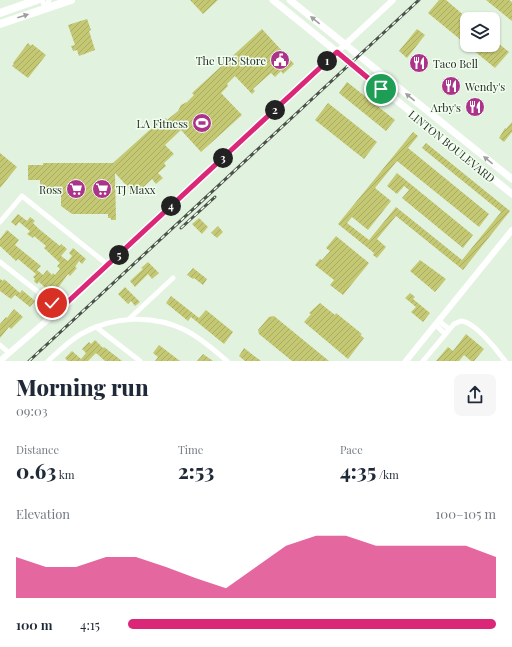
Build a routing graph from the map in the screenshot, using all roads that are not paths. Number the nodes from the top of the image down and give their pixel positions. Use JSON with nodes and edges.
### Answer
{"nodes":[{"id":1,"x":37,"y":0,"type":"edge"},
{"id":2,"x":42,"y":0,"type":"edge"},
{"id":3,"x":48,"y":0,"type":"edge"},
{"id":4,"x":71,"y":0,"type":"edge"},
{"id":5,"x":394,"y":0,"type":"edge"},
{"id":6,"x":276,"y":2,"type":"edge"},
{"id":7,"x":292,"y":2,"type":"edge"},
{"id":8,"x":46,"y":9,"type":"junction"},
{"id":9,"x":0,"y":13,"type":"edge"},
{"id":10,"x":0,"y":24,"type":"edge"},
{"id":11,"x":345,"y":45,"type":"junction"},
{"id":12,"x":337,"y":52,"type":"junction"},
{"id":13,"x":418,"y":118,"type":"junction"},
{"id":14,"x":440,"y":121,"type":"junction"},
{"id":15,"x":430,"y":127,"type":"junction"},
{"id":16,"x":452,"y":131,"type":"junction"},
{"id":17,"x":512,"y":179,"type":"edge"},
{"id":18,"x":512,"y":194,"type":"edge"},
{"id":19,"x":0,"y":222,"type":"edge"},
{"id":20,"x":512,"y":230,"type":"edge"},
{"id":21,"x":0,"y":262,"type":"edge"},
{"id":22,"x":108,"y":265,"type":"junction"},
{"id":23,"x":173,"y":278,"type":"dead end"},
{"id":24,"x":60,"y":309,"type":"junction"},
{"id":25,"x":129,"y":319,"type":"junction"},
{"id":26,"x":437,"y":323,"type":"junction"},
{"id":27,"x":96,"y":327,"type":"junction"},
{"id":28,"x":449,"y":329,"type":"junction"},
{"id":29,"x":445,"y":334,"type":"junction"},
{"id":30,"x":0,"y":345,"type":"edge"},
{"id":31,"x":9,"y":353,"type":"junction"},
{"id":32,"x":0,"y":361,"type":"edge"},
{"id":33,"x":49,"y":361,"type":"edge"},
{"id":34,"x":140,"y":361,"type":"edge"},
{"id":35,"x":227,"y":361,"type":"edge"},
{"id":36,"x":406,"y":361,"type":"edge"},
{"id":37,"x":423,"y":361,"type":"edge"},
{"id":38,"x":505,"y":361,"type":"edge"}],
"edges":[{"from":1,"to":9,"type":"main road"},
{"from":2,"to":8,"type":"street"},
{"from":3,"to":8,"type":"street"},
{"from":4,"to":8,"type":"main road"},
{"from":5,"to":11,"type":"street"},
{"from":6,"to":7,"type":"main road"},
{"from":6,"to":12,"type":"main road","name":"LINTON BOULEVARD"},
{"from":11,"to":7,"type":"main road","name":"LINTON BOULEVARD","one_way":true},
{"from":10,"to":8,"type":"main road","one_way":true},
{"from":11,"to":12,"type":"street"},
{"from":14,"to":11,"type":"main road","name":"LINTON BOULEVARD","one_way":true},
{"from":12,"to":13,"type":"main road","name":"LINTON BOULEVARD"},
{"from":12,"to":22,"type":"street"},
{"from":13,"to":14,"type":"main road"},
{"from":13,"to":15,"type":"main road","name":"LINTON BOULEVARD"},
{"from":14,"to":16,"type":"main road","name":"LINTON BOULEVARD"},
{"from":15,"to":16,"type":"main road"},
{"from":15,"to":18,"type":"main road","name":"LINTON BOULEVARD"},
{"from":17,"to":16,"type":"main road","name":"LINTON BOULEVARD","one_way":true},
{"from":19,"to":22,"type":"street"},
{"from":20,"to":26,"type":"street"},
{"from":21,"to":24,"type":"street"},
{"from":22,"to":24,"type":"street"},
{"from":23,"to":25,"type":"street"},
{"from":24,"to":31,"type":"street"},
{"from":25,"to":27,"type":"street"},
{"from":25,"to":35,"type":"street"},
{"from":26,"to":28,"type":"street"},
{"from":26,"to":29,"type":"street"},
{"from":26,"to":36,"type":"street"},
{"from":27,"to":33,"type":"street"},
{"from":27,"to":34,"type":"street"},
{"from":28,"to":29,"type":"street"},
{"from":28,"to":38,"type":"street"},
{"from":29,"to":37,"type":"street"},
{"from":30,"to":31,"type":"street"},
{"from":31,"to":32,"type":"street"}]}
